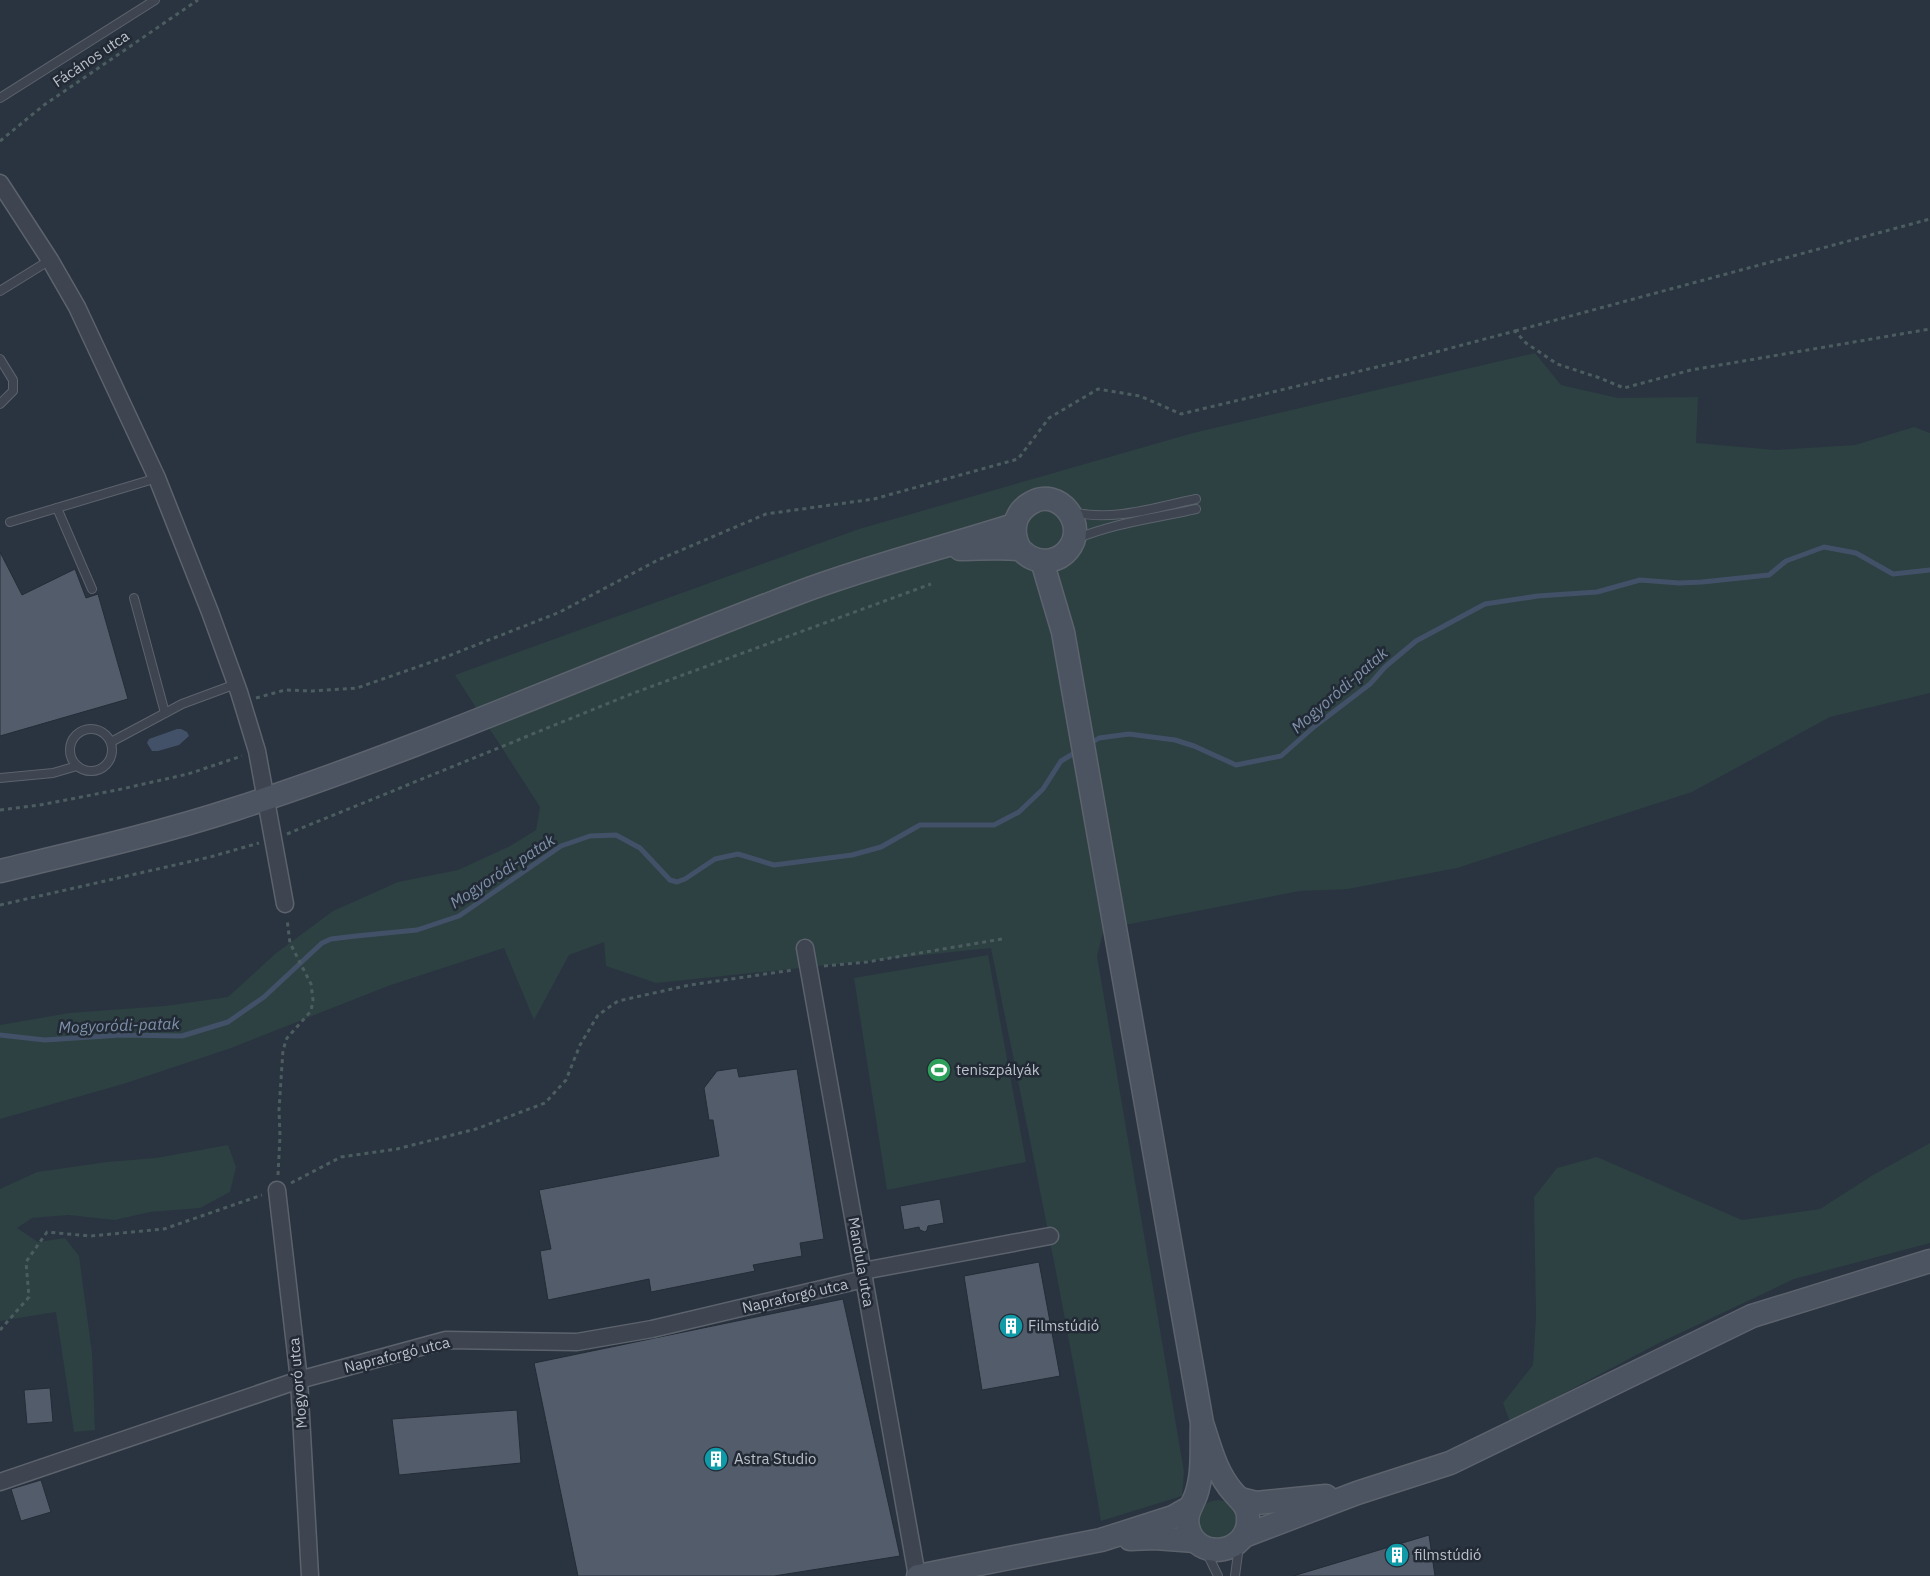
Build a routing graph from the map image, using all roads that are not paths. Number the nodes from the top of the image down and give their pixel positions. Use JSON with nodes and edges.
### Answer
{"nodes":[{"id":1,"x":155,"y":0,"type":"edge"},
{"id":2,"x":0,"y":98,"type":"edge"},
{"id":3,"x":0,"y":184,"type":"edge"},
{"id":4,"x":50,"y":260,"type":"junction"},
{"id":5,"x":0,"y":291,"type":"edge"},
{"id":6,"x":0,"y":359,"type":"edge"},
{"id":7,"x":0,"y":404,"type":"edge"},
{"id":8,"x":157,"y":478,"type":"junction"},
{"id":9,"x":1196,"y":499,"type":"dead end"},
{"id":10,"x":57,"y":508,"type":"junction"},
{"id":11,"x":1196,"y":509,"type":"dead end"},
{"id":12,"x":1069,"y":511,"type":"junction"},
{"id":13,"x":10,"y":522,"type":"dead end"},
{"id":14,"x":1014,"y":525,"type":"junction"},
{"id":15,"x":1020,"y":549,"type":"junction"},
{"id":16,"x":936,"y":550,"type":"junction"},
{"id":17,"x":1059,"y":552,"type":"junction"},
{"id":18,"x":92,"y":589,"type":"dead end"},
{"id":19,"x":134,"y":598,"type":"dead end"},
{"id":20,"x":236,"y":684,"type":"junction"},
{"id":21,"x":165,"y":713,"type":"junction"},
{"id":22,"x":111,"y":742,"type":"junction"},
{"id":23,"x":77,"y":766,"type":"junction"},
{"id":24,"x":0,"y":778,"type":"edge"},
{"id":25,"x":266,"y":799,"type":"junction"},
{"id":26,"x":0,"y":871,"type":"edge"},
{"id":27,"x":284,"y":904,"type":"road end"},
{"id":28,"x":804,"y":948,"type":"dead end"},
{"id":29,"x":277,"y":1190,"type":"road end"},
{"id":30,"x":1050,"y":1236,"type":"dead end"},
{"id":31,"x":1930,"y":1261,"type":"edge"},
{"id":32,"x":864,"y":1275,"type":"junction"},
{"id":33,"x":299,"y":1380,"type":"junction"},
{"id":34,"x":1202,"y":1423,"type":"junction"},
{"id":35,"x":0,"y":1482,"type":"edge"},
{"id":36,"x":1357,"y":1493,"type":"junction"},
{"id":37,"x":1237,"y":1496,"type":"junction"},
{"id":38,"x":1192,"y":1504,"type":"junction"},
{"id":39,"x":1242,"y":1538,"type":"junction"},
{"id":40,"x":1102,"y":1540,"type":"junction"},
{"id":41,"x":1200,"y":1544,"type":"junction"},
{"id":42,"x":310,"y":1576,"type":"edge"},
{"id":43,"x":918,"y":1576,"type":"edge"},
{"id":44,"x":1218,"y":1576,"type":"edge"},
{"id":45,"x":1235,"y":1576,"type":"edge"}],
"edges":[{"from":1,"to":2,"type":"lane"},
{"from":3,"to":4,"type":"street"},
{"from":4,"to":5,"type":"lane"},
{"from":4,"to":8,"type":"street"},
{"from":6,"to":7,"type":"lane"},
{"from":8,"to":10,"type":"lane"},
{"from":8,"to":20,"type":"street"},
{"from":9,"to":12,"type":"lane"},
{"from":10,"to":13,"type":"lane"},
{"from":10,"to":18,"type":"lane"},
{"from":11,"to":17,"type":"lane"},
{"from":12,"to":14,"type":"main road"},
{"from":12,"to":17,"type":"main road"},
{"from":14,"to":15,"type":"main road"},
{"from":14,"to":16,"type":"main road"},
{"from":15,"to":16,"type":"main road"},
{"from":15,"to":17,"type":"main road"},
{"from":16,"to":25,"type":"main road"},
{"from":17,"to":34,"type":"main road"},
{"from":19,"to":21,"type":"lane"},
{"from":20,"to":21,"type":"lane"},
{"from":20,"to":25,"type":"street"},
{"from":21,"to":22,"type":"lane"},
{"from":22,"to":23,"type":"lane"},
{"from":22,"to":23,"type":"lane"},
{"from":23,"to":24,"type":"lane"},
{"from":25,"to":26,"type":"main road"},
{"from":25,"to":27,"type":"street"},
{"from":28,"to":32,"type":"street","name":"Mandula utca"},
{"from":29,"to":33,"type":"street","name":"Mogyoró utca"},
{"from":30,"to":32,"type":"street","name":"Napraforgó utca"},
{"from":31,"to":36,"type":"main road"},
{"from":32,"to":33,"type":"street","name":"Napraforgó utca"},
{"from":32,"to":43,"type":"street","name":"Mandula utca"},
{"from":33,"to":35,"type":"street","name":"Napraforgó utca"},
{"from":33,"to":42,"type":"street","name":"Mogyoró utca"},
{"from":34,"to":37,"type":"main road"},
{"from":34,"to":38,"type":"main road"},
{"from":36,"to":37,"type":"main road"},
{"from":36,"to":39,"type":"main road"},
{"from":37,"to":38,"type":"main road"},
{"from":37,"to":39,"type":"main road"},
{"from":38,"to":40,"type":"main road"},
{"from":38,"to":41,"type":"main road"},
{"from":39,"to":41,"type":"main road"},
{"from":39,"to":45,"type":"lane"},
{"from":40,"to":41,"type":"main road"},
{"from":40,"to":43,"type":"main road"},
{"from":41,"to":44,"type":"lane"}]}
